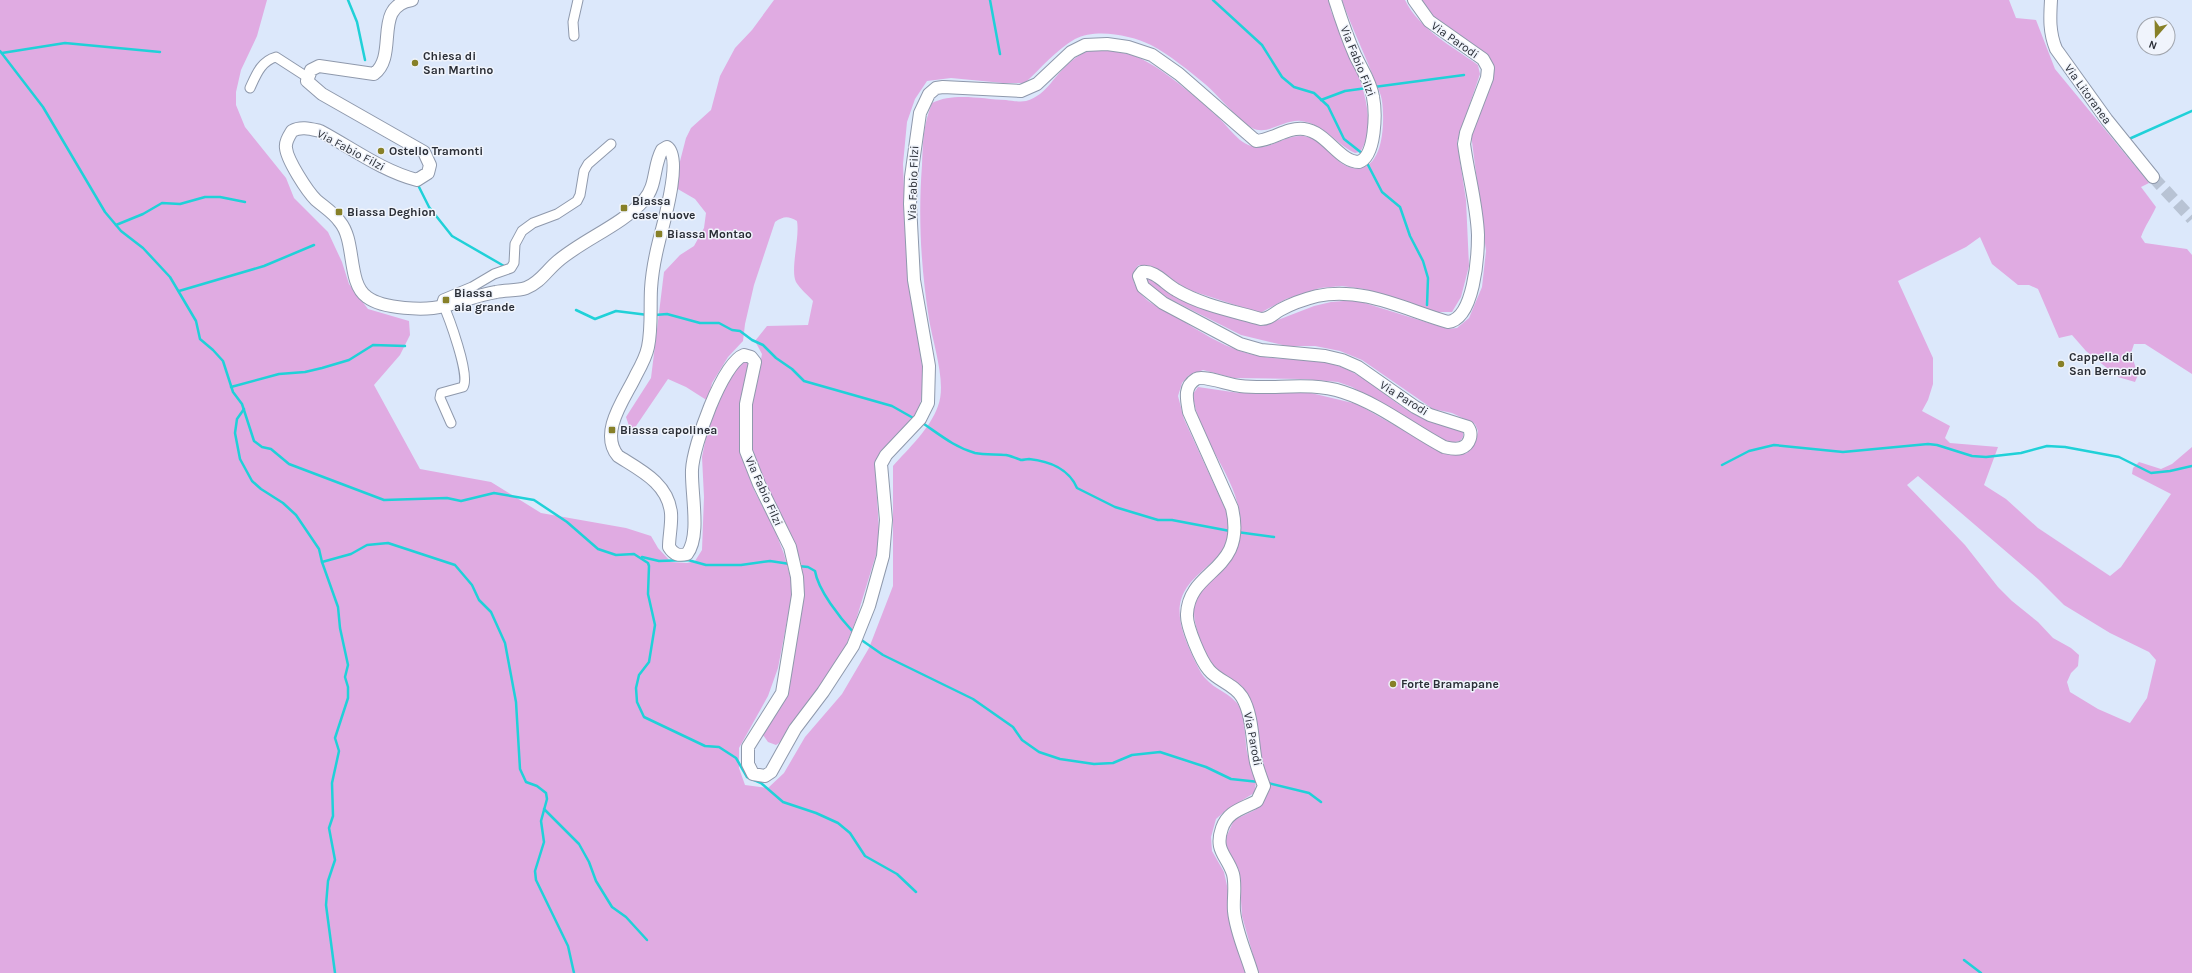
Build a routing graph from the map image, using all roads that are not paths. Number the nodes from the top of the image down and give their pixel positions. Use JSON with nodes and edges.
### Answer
{"nodes":[{"id":1,"x":412,"y":0,"type":"edge"},
{"id":2,"x":578,"y":0,"type":"edge"},
{"id":3,"x":1335,"y":0,"type":"edge"},
{"id":4,"x":1414,"y":0,"type":"edge"},
{"id":5,"x":2051,"y":0,"type":"edge"},
{"id":6,"x":574,"y":36,"type":"dead end"},
{"id":7,"x":307,"y":77,"type":"junction"},
{"id":8,"x":250,"y":88,"type":"dead end"},
{"id":9,"x":611,"y":144,"type":"dead end"},
{"id":10,"x":2153,"y":177,"type":"tunnel mouth"},
{"id":11,"x":444,"y":306,"type":"junction"},
{"id":12,"x":451,"y":423,"type":"dead end"},
{"id":13,"x":1252,"y":973,"type":"edge"}],
"edges":[{"from":1,"to":7,"type":"street"},
{"from":2,"to":6,"type":"street"},
{"from":3,"to":11,"type":"street","name":"Via Fabio Filzi"},
{"from":4,"to":13,"type":"street","name":"Via Parodi"},
{"from":5,"to":10,"type":"street","name":"Via Litoranea"},
{"from":7,"to":8,"type":"street"},
{"from":7,"to":11,"type":"street","name":"Via Fabio Filzi"},
{"from":9,"to":11,"type":"street"},
{"from":11,"to":12,"type":"street"}]}
